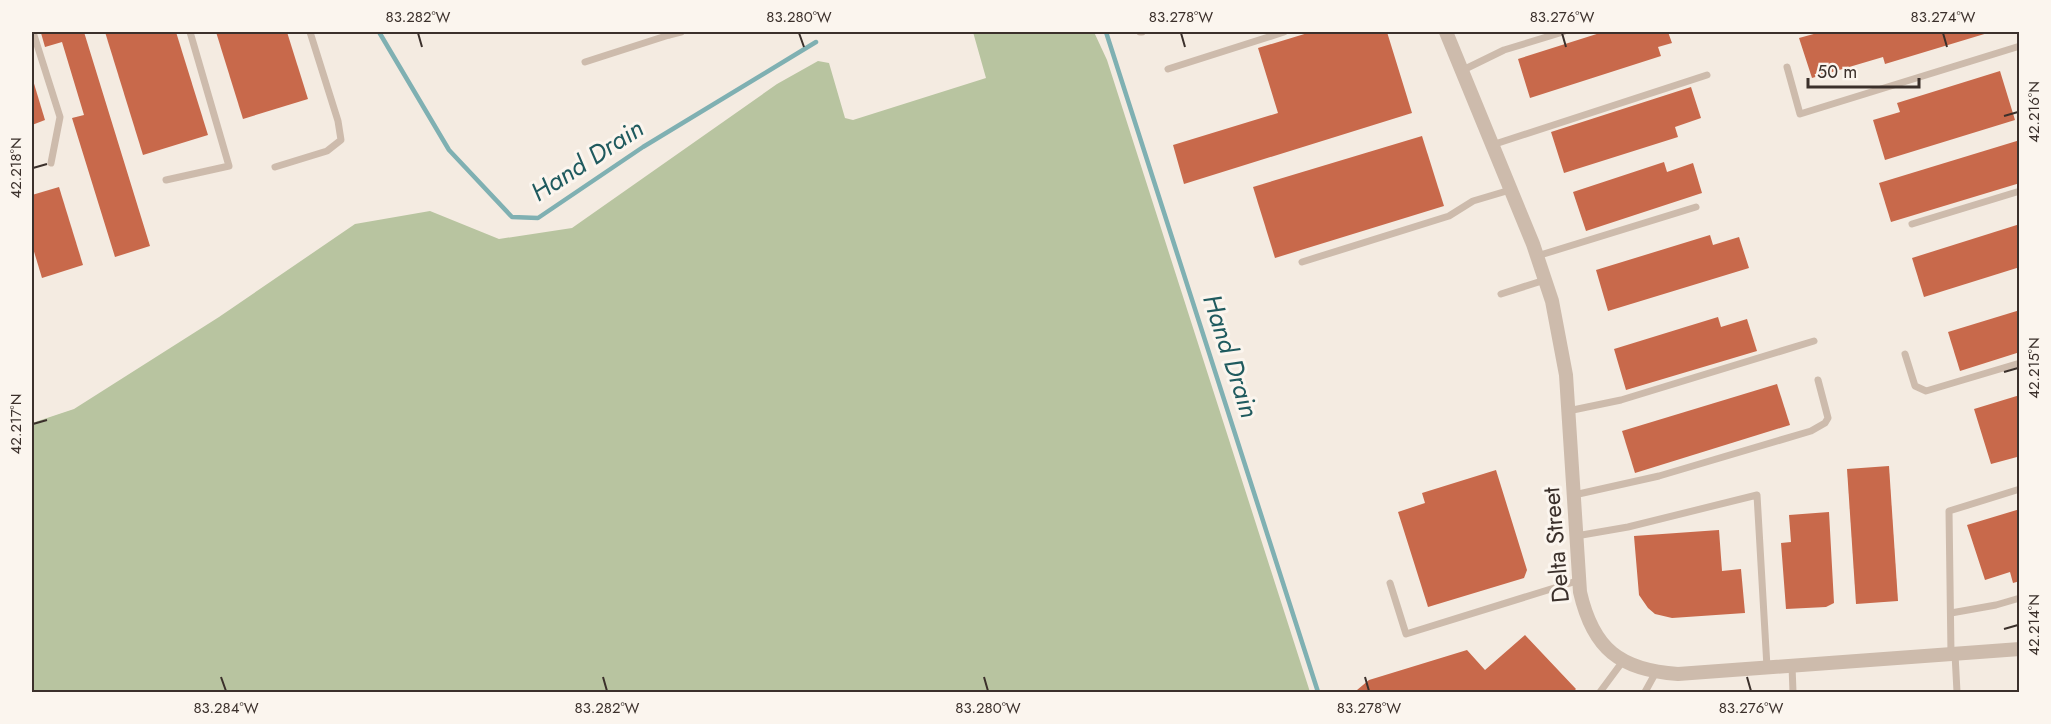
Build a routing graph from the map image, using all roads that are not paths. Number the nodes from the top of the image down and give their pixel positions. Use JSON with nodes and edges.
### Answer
{"nodes":[{"id":1,"x":33,"y":32,"type":"edge"},
{"id":2,"x":190,"y":32,"type":"edge"},
{"id":3,"x":310,"y":32,"type":"edge"},
{"id":4,"x":681,"y":32,"type":"edge"},
{"id":5,"x":1284,"y":32,"type":"edge"},
{"id":6,"x":1446,"y":32,"type":"edge"},
{"id":7,"x":1563,"y":32,"type":"edge"},
{"id":8,"x":668,"y":33,"type":"edge"},
{"id":9,"x":2019,"y":46,"type":"edge"},
{"id":10,"x":585,"y":62,"type":"dead end"},
{"id":11,"x":1787,"y":67,"type":"dead end"},
{"id":12,"x":1167,"y":69,"type":"dead end"},
{"id":13,"x":1461,"y":71,"type":"junction"},
{"id":14,"x":1707,"y":75,"type":"dead end"},
{"id":15,"x":1492,"y":145,"type":"junction"},
{"id":16,"x":51,"y":163,"type":"dead end"},
{"id":17,"x":275,"y":167,"type":"dead end"},
{"id":18,"x":166,"y":180,"type":"dead end"},
{"id":19,"x":1510,"y":190,"type":"junction"},
{"id":20,"x":2019,"y":191,"type":"edge"},
{"id":21,"x":1696,"y":207,"type":"dead end"},
{"id":22,"x":1912,"y":224,"type":"dead end"},
{"id":23,"x":1537,"y":256,"type":"junction"},
{"id":24,"x":1302,"y":262,"type":"dead end"},
{"id":25,"x":1545,"y":280,"type":"junction"},
{"id":26,"x":1501,"y":294,"type":"dead end"},
{"id":27,"x":1814,"y":341,"type":"dead end"},
{"id":28,"x":1905,"y":354,"type":"dead end"},
{"id":29,"x":2019,"y":363,"type":"edge"},
{"id":30,"x":1818,"y":380,"type":"dead end"},
{"id":31,"x":1568,"y":411,"type":"junction"},
{"id":32,"x":2019,"y":489,"type":"edge"},
{"id":33,"x":1574,"y":495,"type":"junction"},
{"id":34,"x":1576,"y":536,"type":"junction"},
{"id":35,"x":1580,"y":580,"type":"junction"},
{"id":36,"x":1390,"y":583,"type":"dead end"},
{"id":37,"x":2019,"y":598,"type":"edge"},
{"id":38,"x":1951,"y":613,"type":"junction"},
{"id":39,"x":2019,"y":649,"type":"edge"},
{"id":40,"x":1953,"y":654,"type":"junction"},
{"id":41,"x":1623,"y":661,"type":"junction"},
{"id":42,"x":1792,"y":666,"type":"junction"},
{"id":43,"x":1767,"y":667,"type":"junction"},
{"id":44,"x":1656,"y":672,"type":"junction"},
{"id":45,"x":1600,"y":693,"type":"edge"},
{"id":46,"x":1645,"y":693,"type":"edge"},
{"id":47,"x":1793,"y":693,"type":"edge"},
{"id":48,"x":1957,"y":693,"type":"edge"}],
"edges":[{"from":1,"to":16,"type":"lane"},
{"from":2,"to":18,"type":"lane"},
{"from":3,"to":17,"type":"lane"},
{"from":4,"to":8,"type":"lane"},
{"from":5,"to":12,"type":"lane"},
{"from":6,"to":13,"type":"street","name":"Delta Street"},
{"from":7,"to":13,"type":"lane"},
{"from":8,"to":10,"type":"lane"},
{"from":9,"to":11,"type":"lane"},
{"from":13,"to":15,"type":"street","name":"Delta Street"},
{"from":14,"to":15,"type":"lane"},
{"from":15,"to":19,"type":"street","name":"Delta Street"},
{"from":19,"to":23,"type":"street","name":"Delta Street"},
{"from":19,"to":24,"type":"lane"},
{"from":20,"to":22,"type":"lane"},
{"from":21,"to":23,"type":"lane"},
{"from":23,"to":25,"type":"street","name":"Delta Street"},
{"from":25,"to":26,"type":"lane"},
{"from":25,"to":31,"type":"street","name":"Delta Street"},
{"from":27,"to":31,"type":"lane"},
{"from":28,"to":29,"type":"lane"},
{"from":30,"to":33,"type":"lane"},
{"from":31,"to":33,"type":"street","name":"Delta Street"},
{"from":32,"to":38,"type":"lane"},
{"from":33,"to":34,"type":"street","name":"Delta Street"},
{"from":34,"to":35,"type":"street","name":"Delta Street"},
{"from":34,"to":43,"type":"lane"},
{"from":35,"to":36,"type":"lane"},
{"from":35,"to":41,"type":"street","name":"Delta Street"},
{"from":37,"to":38,"type":"lane"},
{"from":38,"to":40,"type":"lane"},
{"from":39,"to":40,"type":"street","name":"Delta Street"},
{"from":40,"to":42,"type":"street","name":"Delta Street"},
{"from":40,"to":48,"type":"lane"},
{"from":41,"to":44,"type":"street","name":"Delta Street"},
{"from":41,"to":45,"type":"lane"},
{"from":42,"to":43,"type":"street","name":"Delta Street"},
{"from":42,"to":47,"type":"lane"},
{"from":43,"to":44,"type":"street","name":"Delta Street"},
{"from":44,"to":46,"type":"lane"}]}
